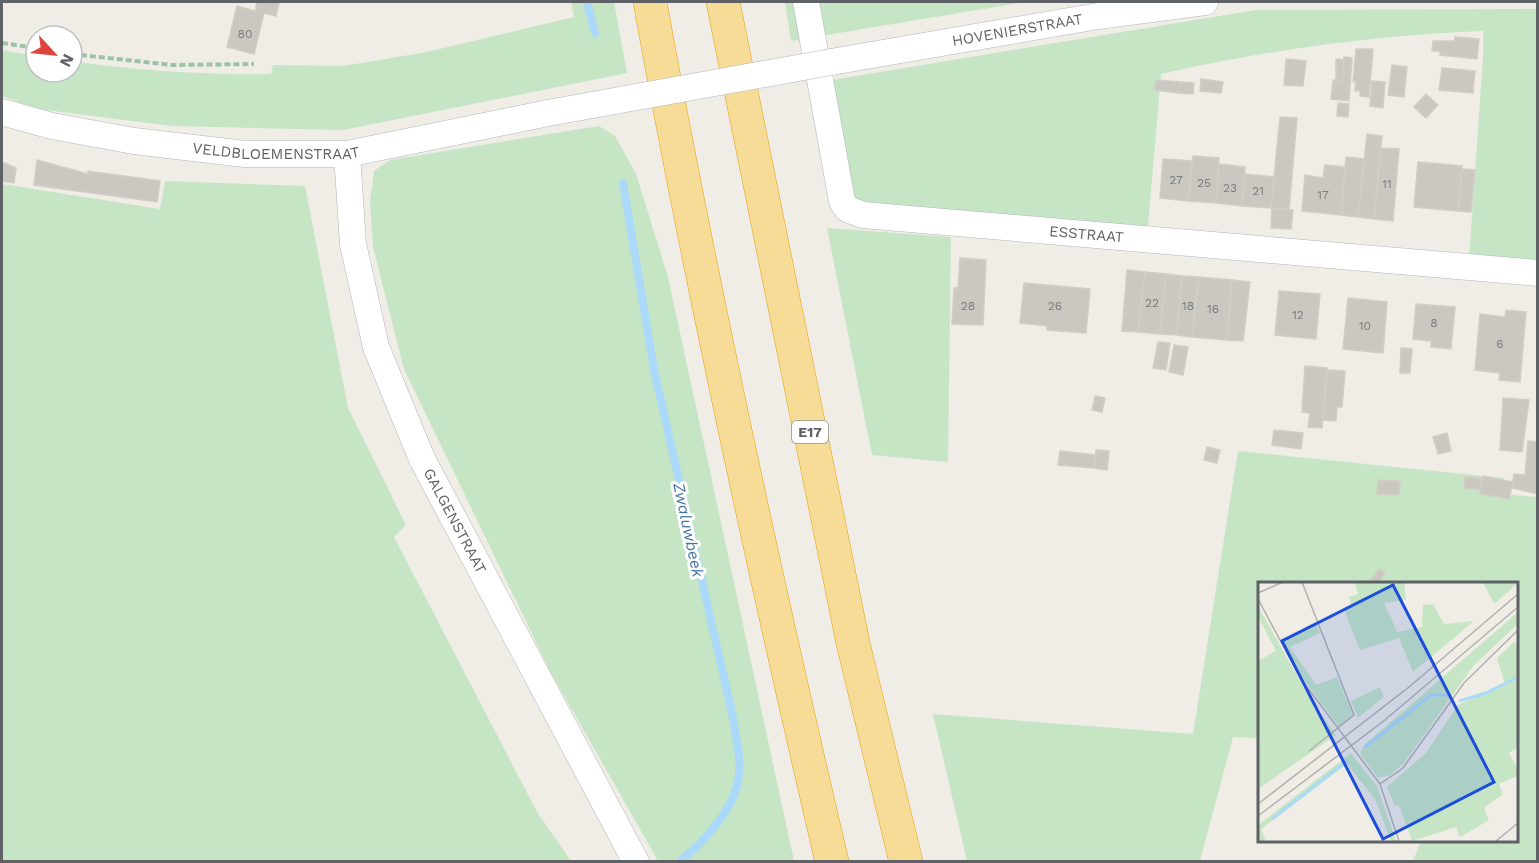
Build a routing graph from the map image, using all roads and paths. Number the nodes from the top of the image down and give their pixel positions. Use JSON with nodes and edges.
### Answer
{"nodes":[{"id":1,"x":650,"y":2,"type":"edge"},
{"id":2,"x":723,"y":2,"type":"edge"},
{"id":3,"x":806,"y":2,"type":"edge"},
{"id":4,"x":1205,"y":2,"type":"edge"},
{"id":5,"x":2,"y":43,"type":"edge"},
{"id":6,"x":24,"y":46,"type":"edge"},
{"id":7,"x":84,"y":55,"type":"edge"},
{"id":8,"x":254,"y":64,"type":"dead end"},
{"id":9,"x":2,"y":112,"type":"edge"},
{"id":10,"x":548,"y":113,"type":"joint"},
{"id":11,"x":347,"y":154,"type":"junction"},
{"id":12,"x":1538,"y":273,"type":"edge"},
{"id":13,"x":636,"y":861,"type":"edge"},
{"id":14,"x":832,"y":861,"type":"edge"},
{"id":15,"x":906,"y":861,"type":"edge"}],
"edges":[{"from":1,"to":14,"type":"highway"},
{"from":2,"to":15,"type":"highway","number":"E17"},
{"from":3,"to":12,"type":"street","name":"ESSTRAAT"},
{"from":4,"to":10,"type":"street","name":"HOVENIERSTRAAT","bridge":true},
{"from":5,"to":6,"type":"path"},
{"from":7,"to":8,"type":"path"},
{"from":9,"to":11,"type":"street","name":"VELDBLOEMENSTRAAT"},
{"from":10,"to":11,"type":"street","name":"VELDBLOEMENSTRAAT"},
{"from":11,"to":13,"type":"street","name":"GALGENSTRAAT"}]}
